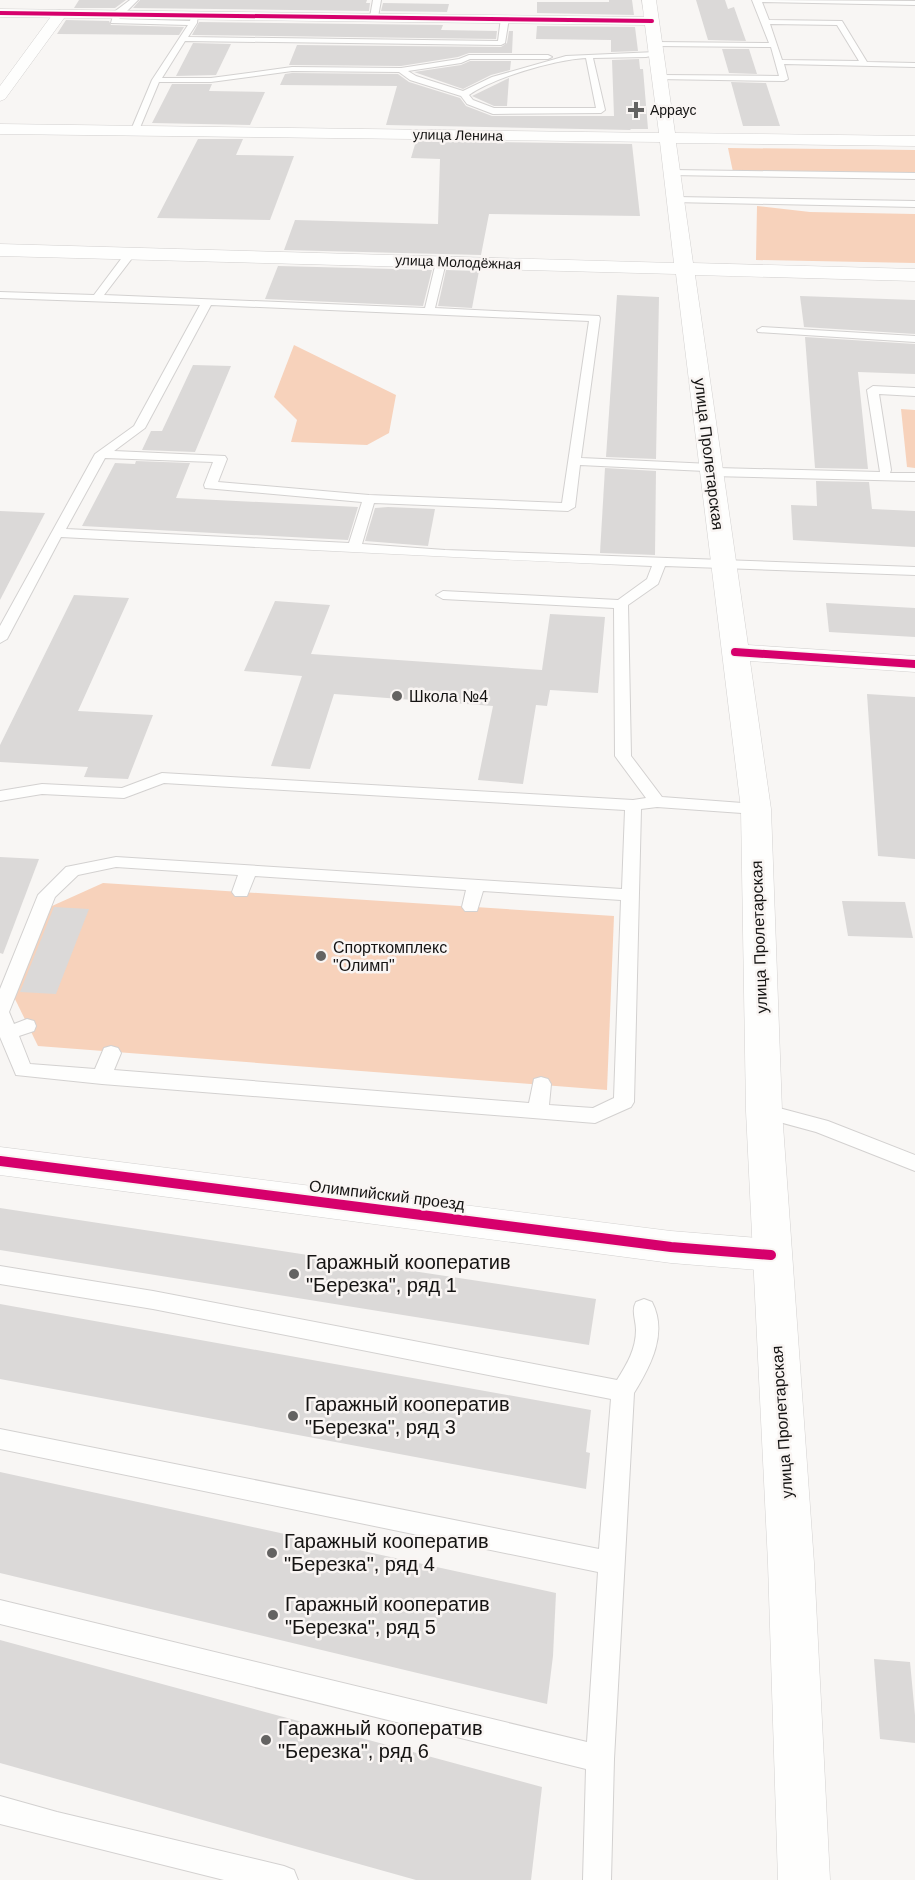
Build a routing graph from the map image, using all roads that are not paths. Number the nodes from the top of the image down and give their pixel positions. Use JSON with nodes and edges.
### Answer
{"nodes":[{"id":1,"x":134,"y":0,"type":"edge"},
{"id":2,"x":378,"y":0,"type":"edge"},
{"id":3,"x":757,"y":1,"type":"edge"},
{"id":4,"x":915,"y":3,"type":"edge"},
{"id":5,"x":0,"y":13,"type":"edge"},
{"id":6,"x":60,"y":14,"type":"junction"},
{"id":7,"x":117,"y":14,"type":"junction"},
{"id":8,"x":374,"y":16,"type":"junction"},
{"id":9,"x":505,"y":18,"type":"junction"},
{"id":10,"x":194,"y":19,"type":"junction"},
{"id":11,"x":766,"y":22,"type":"junction"},
{"id":12,"x":183,"y":39,"type":"junction"},
{"id":13,"x":655,"y":39,"type":"edge"},
{"id":14,"x":774,"y":45,"type":"junction"},
{"id":15,"x":589,"y":56,"type":"junction"},
{"id":16,"x":571,"y":58,"type":"junction"},
{"id":17,"x":780,"y":62,"type":"junction"},
{"id":18,"x":864,"y":64,"type":"junction"},
{"id":19,"x":915,"y":65,"type":"edge"},
{"id":20,"x":401,"y":70,"type":"junction"},
{"id":21,"x":156,"y":80,"type":"junction"},
{"id":22,"x":464,"y":93,"type":"junction"},
{"id":23,"x":0,"y":96,"type":"edge"},
{"id":24,"x":0,"y":129,"type":"edge"},
{"id":25,"x":135,"y":130,"type":"junction"},
{"id":26,"x":667,"y":138,"type":"junction"},
{"id":27,"x":915,"y":141,"type":"edge"},
{"id":28,"x":915,"y":176,"type":"edge"},
{"id":29,"x":674,"y":187,"type":"junction"},
{"id":30,"x":915,"y":204,"type":"edge"},
{"id":31,"x":0,"y":250,"type":"edge"},
{"id":32,"x":131,"y":253,"type":"junction"},
{"id":33,"x":441,"y":262,"type":"junction"},
{"id":34,"x":685,"y":269,"type":"junction"},
{"id":35,"x":915,"y":275,"type":"edge"},
{"id":36,"x":0,"y":295,"type":"edge"},
{"id":37,"x":97,"y":298,"type":"junction"},
{"id":38,"x":207,"y":302,"type":"junction"},
{"id":39,"x":429,"y":312,"type":"junction"},
{"id":40,"x":762,"y":330,"type":"dead end"},
{"id":41,"x":915,"y":339,"type":"edge"},
{"id":42,"x":915,"y":392,"type":"edge"},
{"id":43,"x":101,"y":454,"type":"junction"},
{"id":44,"x":575,"y":461,"type":"junction"},
{"id":45,"x":711,"y":470,"type":"junction"},
{"id":46,"x":885,"y":470,"type":"dead end"},
{"id":47,"x":915,"y":477,"type":"edge"},
{"id":48,"x":369,"y":499,"type":"junction"},
{"id":49,"x":57,"y":533,"type":"junction"},
{"id":50,"x":354,"y":547,"type":"junction"},
{"id":51,"x":660,"y":562,"type":"junction"},
{"id":52,"x":723,"y":563,"type":"junction"},
{"id":53,"x":915,"y":571,"type":"edge"},
{"id":54,"x":443,"y":595,"type":"dead end"},
{"id":55,"x":621,"y":604,"type":"junction"},
{"id":56,"x":0,"y":639,"type":"edge"},
{"id":57,"x":735,"y":652,"type":"junction"},
{"id":58,"x":915,"y":664,"type":"edge"},
{"id":59,"x":0,"y":796,"type":"edge"},
{"id":60,"x":657,"y":802,"type":"junction"},
{"id":61,"x":633,"y":805,"type":"junction"},
{"id":62,"x":756,"y":809,"type":"junction"},
{"id":63,"x":249,"y":870,"type":"junction"},
{"id":64,"x":476,"y":885,"type":"junction"},
{"id":65,"x":241,"y":892,"type":"dead end"},
{"id":66,"x":630,"y":895,"type":"junction"},
{"id":67,"x":471,"y":907,"type":"dead end"},
{"id":68,"x":0,"y":1012,"type":"edge"},
{"id":69,"x":27,"y":1026,"type":"dead end"},
{"id":70,"x":8,"y":1033,"type":"junction"},
{"id":71,"x":111,"y":1053,"type":"dead end"},
{"id":72,"x":102,"y":1077,"type":"junction"},
{"id":73,"x":541,"y":1084,"type":"dead end"},
{"id":74,"x":538,"y":1112,"type":"junction"},
{"id":75,"x":764,"y":1112,"type":"junction"},
{"id":76,"x":0,"y":1161,"type":"edge"},
{"id":77,"x":915,"y":1163,"type":"edge"},
{"id":78,"x":771,"y":1255,"type":"junction"},
{"id":79,"x":0,"y":1275,"type":"edge"},
{"id":80,"x":644,"y":1308,"type":"dead end"},
{"id":81,"x":623,"y":1391,"type":"junction"},
{"id":82,"x":0,"y":1439,"type":"edge"},
{"id":83,"x":611,"y":1563,"type":"junction"},
{"id":84,"x":0,"y":1612,"type":"edge"},
{"id":85,"x":600,"y":1759,"type":"junction"},
{"id":86,"x":0,"y":1810,"type":"edge"},
{"id":87,"x":232,"y":1873,"type":"edge"},
{"id":88,"x":284,"y":1880,"type":"edge"},
{"id":89,"x":597,"y":1880,"type":"edge"},
{"id":90,"x":804,"y":1880,"type":"edge"}],
"edges":[{"from":1,"to":7,"type":"lane"},
{"from":2,"to":8,"type":"lane"},
{"from":3,"to":4,"type":"lane"},
{"from":3,"to":11,"type":"lane"},
{"from":5,"to":6,"type":"main road"},
{"from":6,"to":7,"type":"main road"},
{"from":6,"to":23,"type":"main road"},
{"from":7,"to":10,"type":"main road"},
{"from":8,"to":9,"type":"main road"},
{"from":8,"to":10,"type":"main road"},
{"from":9,"to":12,"type":"lane"},
{"from":9,"to":13,"type":"main road"},
{"from":10,"to":12,"type":"lane"},
{"from":11,"to":14,"type":"lane"},
{"from":11,"to":18,"type":"lane"},
{"from":12,"to":21,"type":"lane"},
{"from":13,"to":14,"type":"lane"},
{"from":13,"to":15,"type":"lane"},
{"from":13,"to":17,"type":"lane"},
{"from":13,"to":26,"type":"main road","name":"улица Пролетарская"},
{"from":14,"to":17,"type":"lane"},
{"from":15,"to":16,"type":"lane"},
{"from":15,"to":22,"type":"lane"},
{"from":16,"to":20,"type":"lane"},
{"from":16,"to":22,"type":"lane"},
{"from":17,"to":18,"type":"lane"},
{"from":18,"to":19,"type":"lane"},
{"from":20,"to":21,"type":"lane"},
{"from":20,"to":22,"type":"lane"},
{"from":21,"to":25,"type":"lane"},
{"from":24,"to":25,"type":"main road","name":"улица Ленина"},
{"from":25,"to":26,"type":"main road","name":"улица Ленина"},
{"from":26,"to":27,"type":"main road","name":"улица Ленина"},
{"from":26,"to":29,"type":"main road","name":"улица Пролетарская"},
{"from":28,"to":29,"type":"lane"},
{"from":29,"to":30,"type":"lane"},
{"from":29,"to":34,"type":"main road","name":"улица Пролетарская"},
{"from":31,"to":32,"type":"main road","name":"улица Молодёжная"},
{"from":32,"to":33,"type":"main road","name":"улица Молодёжная"},
{"from":32,"to":37,"type":"lane"},
{"from":33,"to":34,"type":"main road","name":"улица Молодёжная"},
{"from":33,"to":39,"type":"lane"},
{"from":34,"to":35,"type":"main road","name":"улица Молодёжная"},
{"from":34,"to":45,"type":"main road","name":"улица Пролетарская"},
{"from":36,"to":37,"type":"lane"},
{"from":37,"to":38,"type":"lane"},
{"from":38,"to":39,"type":"lane"},
{"from":38,"to":43,"type":"lane"},
{"from":39,"to":44,"type":"lane"},
{"from":40,"to":41,"type":"lane"},
{"from":42,"to":46,"type":"lane"},
{"from":43,"to":48,"type":"lane"},
{"from":43,"to":49,"type":"lane"},
{"from":44,"to":45,"type":"lane"},
{"from":44,"to":48,"type":"lane"},
{"from":45,"to":47,"type":"lane"},
{"from":45,"to":52,"type":"main road","name":"улица Пролетарская"},
{"from":48,"to":50,"type":"lane"},
{"from":49,"to":50,"type":"lane"},
{"from":49,"to":56,"type":"lane"},
{"from":50,"to":51,"type":"lane"},
{"from":51,"to":52,"type":"lane"},
{"from":51,"to":55,"type":"lane"},
{"from":52,"to":53,"type":"lane"},
{"from":52,"to":57,"type":"main road","name":"улица Пролетарская"},
{"from":54,"to":55,"type":"lane"},
{"from":55,"to":60,"type":"lane"},
{"from":57,"to":58,"type":"main road"},
{"from":57,"to":62,"type":"main road","name":"улица Пролетарская"},
{"from":59,"to":61,"type":"lane"},
{"from":60,"to":61,"type":"lane"},
{"from":60,"to":62,"type":"lane"},
{"from":61,"to":66,"type":"lane"},
{"from":62,"to":75,"type":"main road","name":"улица Пролетарская"},
{"from":63,"to":64,"type":"lane"},
{"from":63,"to":65,"type":"lane"},
{"from":63,"to":68,"type":"lane"},
{"from":64,"to":66,"type":"lane"},
{"from":64,"to":67,"type":"lane"},
{"from":66,"to":74,"type":"lane"},
{"from":68,"to":70,"type":"lane"},
{"from":69,"to":70,"type":"lane"},
{"from":70,"to":72,"type":"lane"},
{"from":71,"to":72,"type":"lane"},
{"from":72,"to":74,"type":"lane"},
{"from":73,"to":74,"type":"lane"},
{"from":75,"to":77,"type":"lane"},
{"from":75,"to":78,"type":"main road","name":"улица Пролетарская"},
{"from":76,"to":78,"type":"main road","name":"Олимпийский проезд"},
{"from":78,"to":90,"type":"main road","name":"улица Пролетарская"},
{"from":79,"to":81,"type":"lane"},
{"from":80,"to":81,"type":"lane"},
{"from":81,"to":83,"type":"lane"},
{"from":82,"to":83,"type":"lane"},
{"from":83,"to":85,"type":"lane"},
{"from":84,"to":85,"type":"lane"},
{"from":85,"to":89,"type":"lane"},
{"from":86,"to":87,"type":"lane"},
{"from":87,"to":88,"type":"lane"}]}
